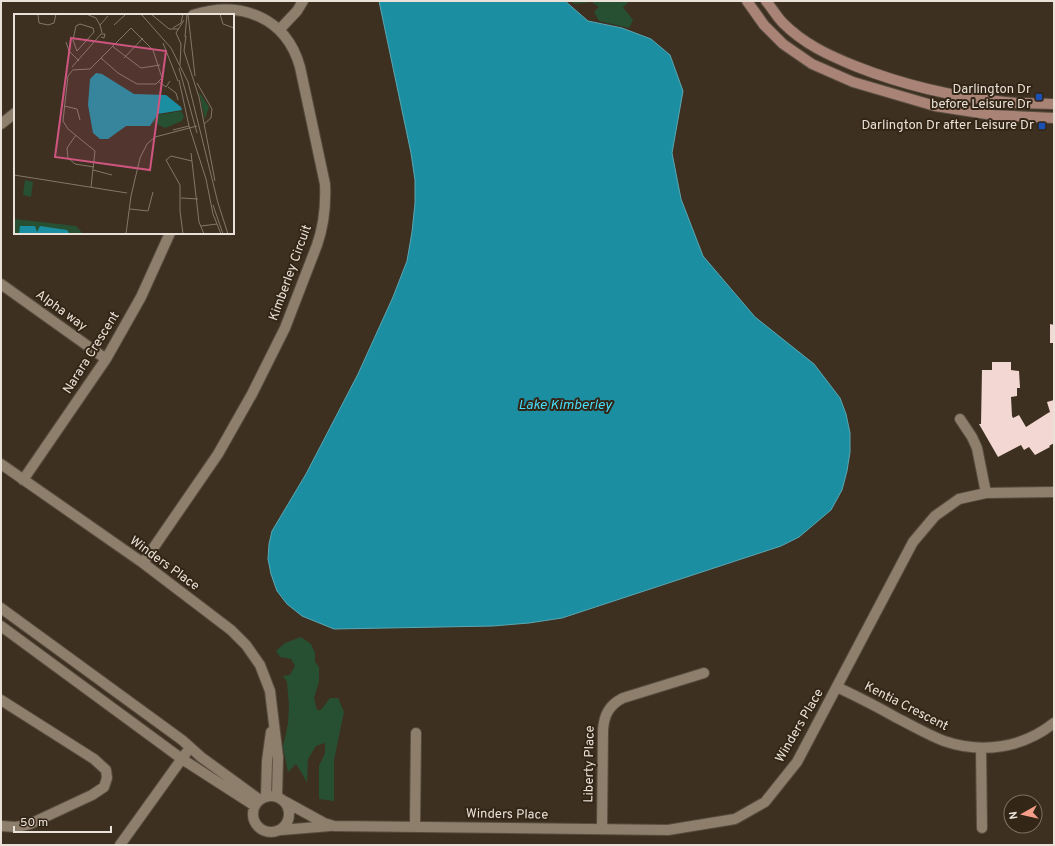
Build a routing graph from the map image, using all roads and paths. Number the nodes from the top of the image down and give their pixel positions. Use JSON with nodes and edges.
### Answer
{"nodes":[{"id":1,"x":303,"y":1,"type":"edge"},
{"id":2,"x":747,"y":1,"type":"edge"},
{"id":3,"x":766,"y":1,"type":"edge"},
{"id":4,"x":196,"y":14,"type":"edge"},
{"id":5,"x":280,"y":29,"type":"junction"},
{"id":6,"x":1054,"y":104,"type":"edge"},
{"id":7,"x":14,"y":114,"type":"edge"},
{"id":8,"x":1054,"y":118,"type":"edge"},
{"id":9,"x":1,"y":124,"type":"edge"},
{"id":10,"x":170,"y":234,"type":"edge"},
{"id":11,"x":1,"y":284,"type":"edge"},
{"id":12,"x":106,"y":360,"type":"junction"},
{"id":13,"x":960,"y":419,"type":"dead end"},
{"id":14,"x":1,"y":464,"type":"edge"},
{"id":15,"x":23,"y":480,"type":"junction"},
{"id":16,"x":1054,"y":492,"type":"edge"},
{"id":17,"x":986,"y":493,"type":"junction"},
{"id":18,"x":142,"y":564,"type":"junction"},
{"id":19,"x":1,"y":608,"type":"edge"},
{"id":20,"x":1,"y":626,"type":"edge"},
{"id":21,"x":704,"y":672,"type":"dead end"},
{"id":22,"x":837,"y":687,"type":"junction"},
{"id":23,"x":1,"y":700,"type":"edge"},
{"id":24,"x":272,"y":714,"type":"junction"},
{"id":25,"x":1054,"y":723,"type":"edge"},
{"id":26,"x":416,"y":733,"type":"dead end"},
{"id":27,"x":190,"y":747,"type":"junction"},
{"id":28,"x":981,"y":748,"type":"junction"},
{"id":29,"x":182,"y":759,"type":"junction"},
{"id":30,"x":281,"y":799,"type":"junction"},
{"id":31,"x":260,"y":801,"type":"junction"},
{"id":32,"x":1,"y":826,"type":"edge"},
{"id":33,"x":335,"y":826,"type":"junction"},
{"id":34,"x":415,"y":826,"type":"junction"},
{"id":35,"x":982,"y":828,"type":"dead end"},
{"id":36,"x":602,"y":829,"type":"junction"},
{"id":37,"x":281,"y":830,"type":"junction"},
{"id":38,"x":120,"y":845,"type":"edge"}],
"edges":[{"from":1,"to":5,"type":"street"},
{"from":2,"to":8,"type":"street"},
{"from":3,"to":6,"type":"street"},
{"from":4,"to":5,"type":"street","name":"Kimberley Circuit"},
{"from":5,"to":18,"type":"street","name":"Kimberley Circuit"},
{"from":7,"to":9,"type":"street"},
{"from":10,"to":12,"type":"street","name":"Narara Crescent"},
{"from":11,"to":12,"type":"street","name":"Alpha way"},
{"from":12,"to":15,"type":"street","name":"Narara Crescent"},
{"from":13,"to":17,"type":"street"},
{"from":14,"to":15,"type":"street","name":"Winders Place"},
{"from":15,"to":18,"type":"street","name":"Winders Place"},
{"from":16,"to":17,"type":"street","name":"Winders Place"},
{"from":17,"to":22,"type":"street","name":"Winders Place"},
{"from":18,"to":24,"type":"street","name":"Winders Place"},
{"from":19,"to":27,"type":"street"},
{"from":20,"to":29,"type":"street"},
{"from":21,"to":36,"type":"street","name":"Liberty Place"},
{"from":22,"to":28,"type":"street","name":"Kentia Crescent"},
{"from":22,"to":36,"type":"street","name":"Winders Place"},
{"from":23,"to":32,"type":"street"},
{"from":24,"to":30,"type":"street","name":"Winders Place"},
{"from":24,"to":31,"type":"street","name":"Winders Place"},
{"from":25,"to":28,"type":"street","name":"Kentia Crescent"},
{"from":26,"to":34,"type":"street"},
{"from":27,"to":29,"type":"street"},
{"from":27,"to":31,"type":"street"},
{"from":28,"to":35,"type":"street"},
{"from":29,"to":31,"type":"street"},
{"from":29,"to":38,"type":"street"},
{"from":30,"to":31,"type":"street"},
{"from":30,"to":33,"type":"street","name":"Winders Place"},
{"from":30,"to":37,"type":"street"},
{"from":31,"to":37,"type":"street"},
{"from":33,"to":34,"type":"street","name":"Winders Place"},
{"from":33,"to":37,"type":"street","name":"Winders Place"},
{"from":34,"to":36,"type":"street","name":"Winders Place"}]}
